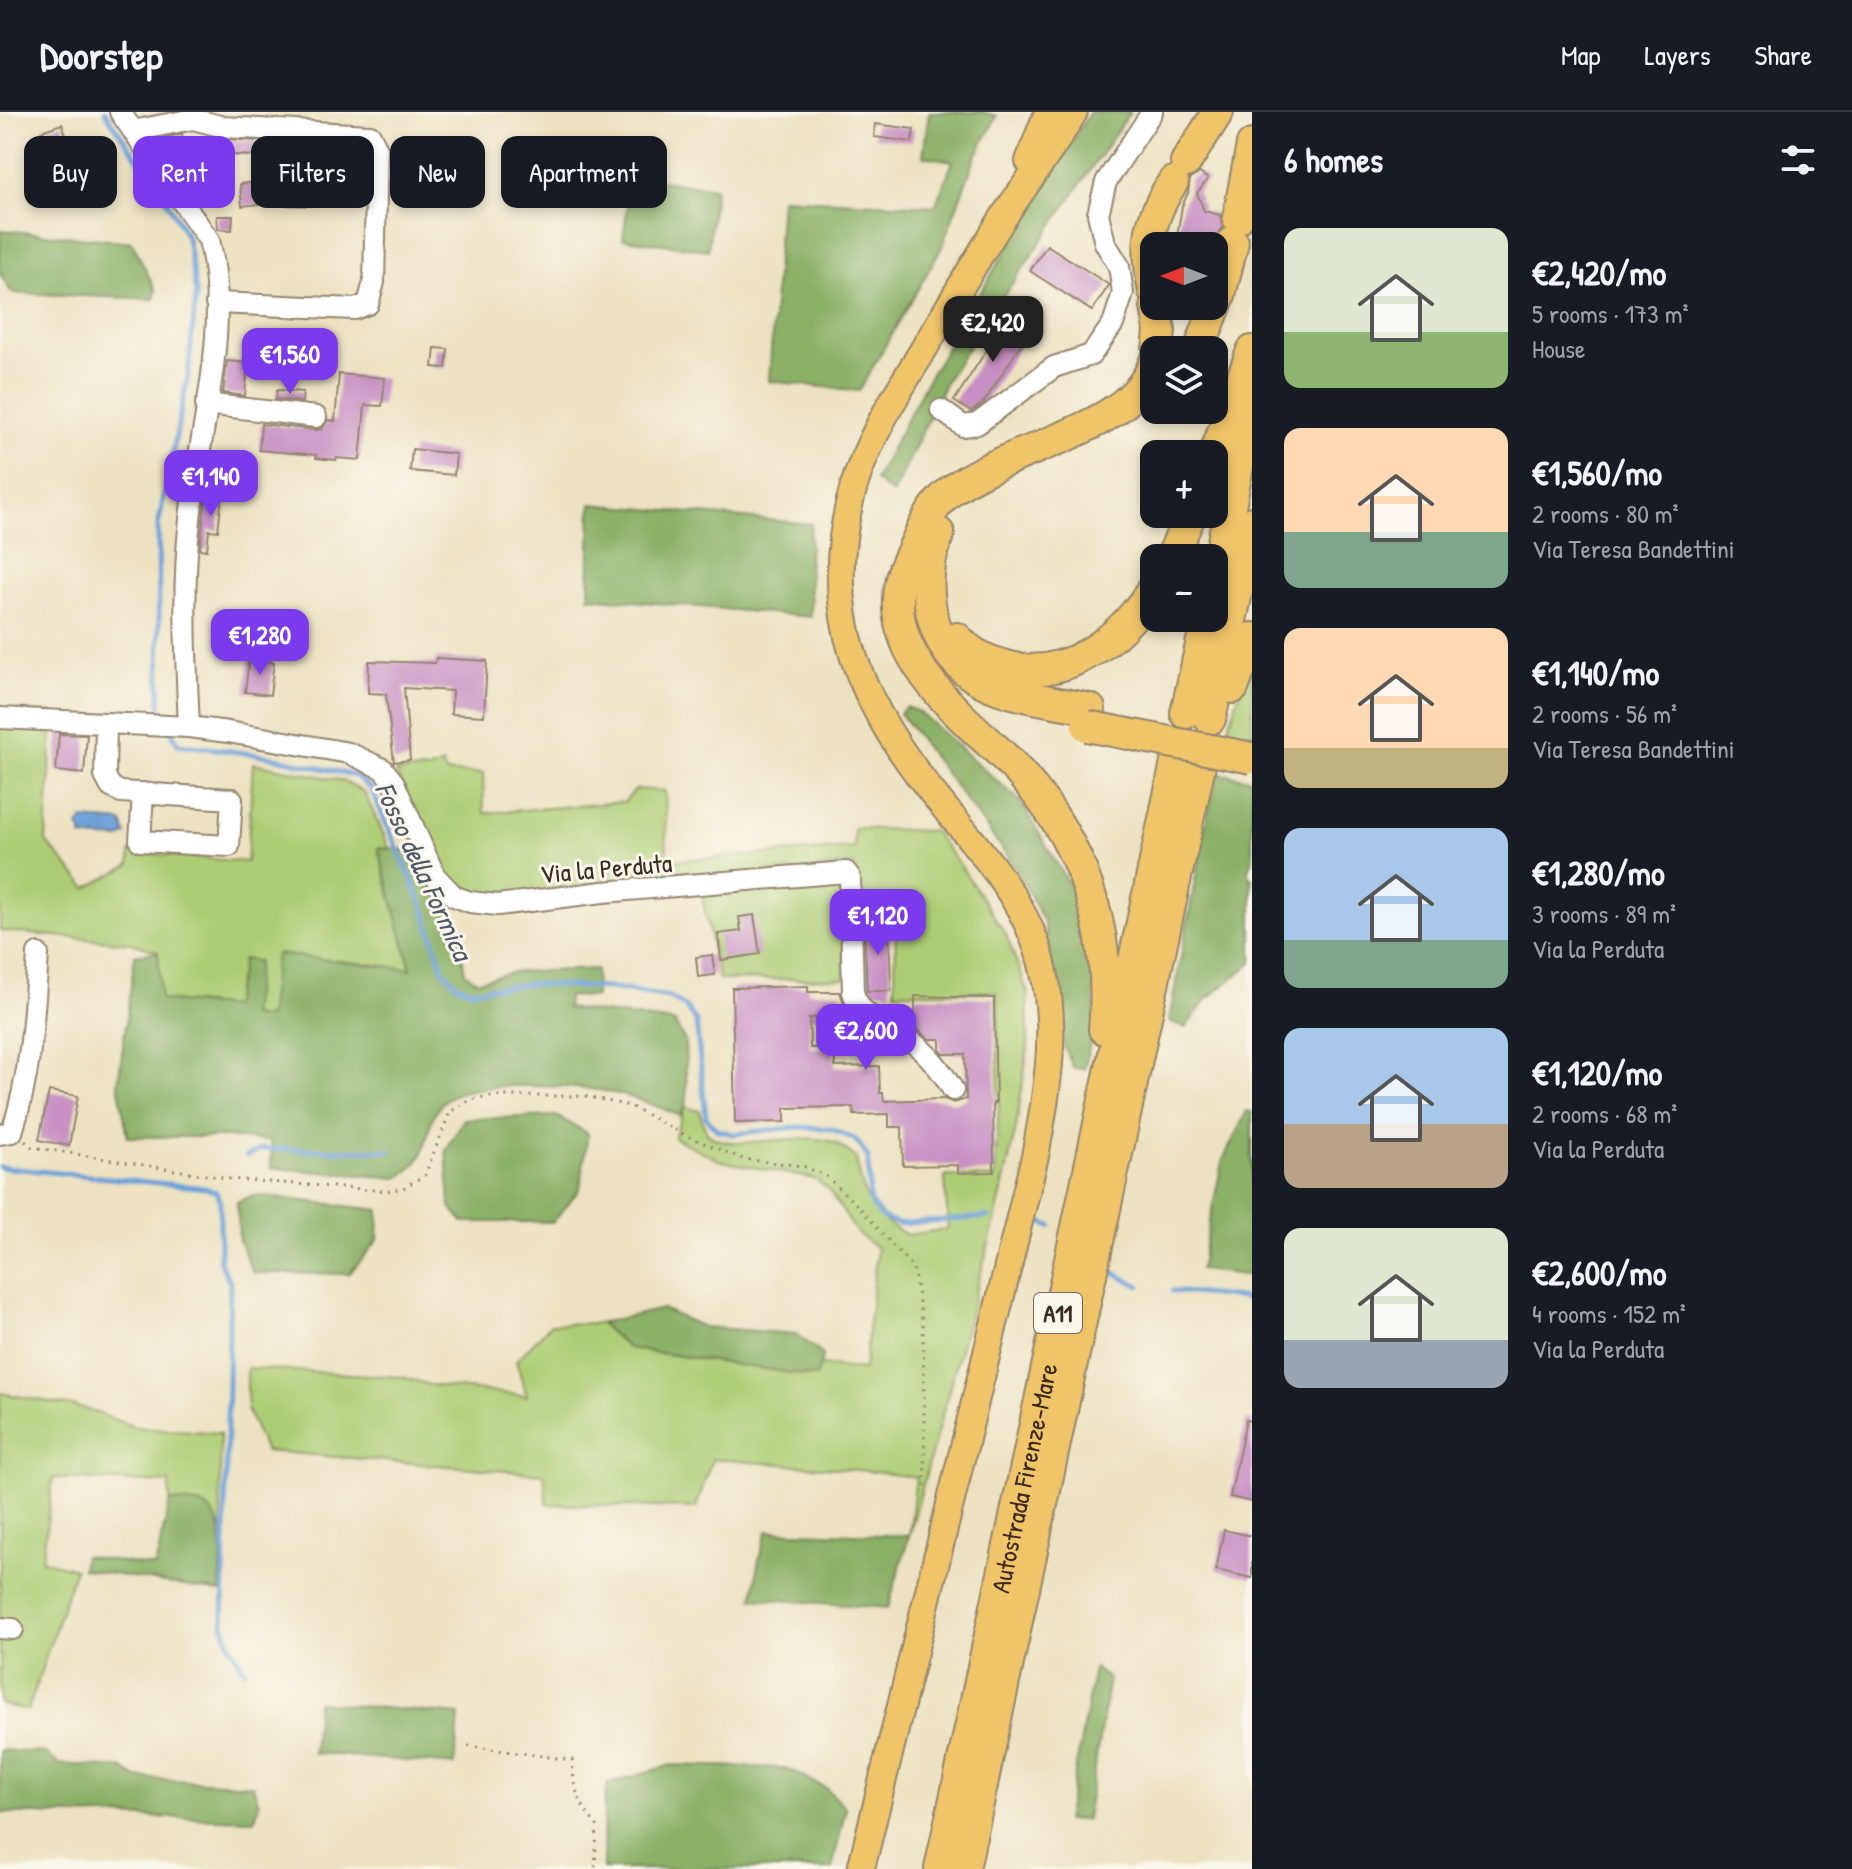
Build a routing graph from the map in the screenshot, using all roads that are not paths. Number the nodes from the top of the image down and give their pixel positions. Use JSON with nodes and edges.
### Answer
{"nodes":[{"id":1,"x":120,"y":112,"type":"edge"},
{"id":2,"x":1048,"y":112,"type":"edge"},
{"id":3,"x":1074,"y":112,"type":"edge"},
{"id":4,"x":1152,"y":112,"type":"edge"},
{"id":5,"x":1218,"y":112,"type":"edge"},
{"id":6,"x":133,"y":131,"type":"junction"},
{"id":7,"x":1252,"y":145,"type":"edge"},
{"id":8,"x":1007,"y":212,"type":"junction"},
{"id":9,"x":1149,"y":232,"type":"edge"},
{"id":10,"x":216,"y":303,"type":"junction"},
{"id":11,"x":1204,"y":336,"type":"edge"},
{"id":12,"x":1252,"y":351,"type":"edge"},
{"id":13,"x":1140,"y":387,"type":"edge"},
{"id":14,"x":1252,"y":397,"type":"edge"},
{"id":15,"x":206,"y":404,"type":"junction"},
{"id":16,"x":941,"y":410,"type":"dead end"},
{"id":17,"x":1140,"y":413,"type":"edge"},
{"id":18,"x":316,"y":417,"type":"dead end"},
{"id":19,"x":1220,"y":440,"type":"edge"},
{"id":20,"x":1252,"y":522,"type":"edge"},
{"id":21,"x":1222,"y":544,"type":"edge"},
{"id":22,"x":921,"y":558,"type":"junction"},
{"id":23,"x":1140,"y":605,"type":"edge"},
{"id":24,"x":1207,"y":632,"type":"edge"},
{"id":25,"x":1252,"y":638,"type":"edge"},
{"id":26,"x":1088,"y":717,"type":"junction"},
{"id":27,"x":0,"y":718,"type":"edge"},
{"id":28,"x":1206,"y":718,"type":"junction"},
{"id":29,"x":106,"y":723,"type":"junction"},
{"id":30,"x":189,"y":727,"type":"junction"},
{"id":31,"x":1252,"y":745,"type":"edge"},
{"id":32,"x":1252,"y":758,"type":"edge"},
{"id":33,"x":143,"y":793,"type":"junction"},
{"id":34,"x":38,"y":954,"type":"dead end"},
{"id":35,"x":953,"y":1090,"type":"dead end"},
{"id":36,"x":6,"y":1133,"type":"edge"},
{"id":37,"x":1066,"y":1272,"type":"junction"},
{"id":38,"x":861,"y":1869,"type":"edge"},
{"id":39,"x":940,"y":1869,"type":"edge"},
{"id":40,"x":964,"y":1869,"type":"edge"}],
"edges":[{"from":1,"to":6,"type":"street"},
{"from":2,"to":8,"type":"main road"},
{"from":3,"to":8,"type":"main road"},
{"from":4,"to":16,"type":"street"},
{"from":5,"to":9,"type":"highway"},
{"from":6,"to":10,"type":"street"},
{"from":6,"to":10,"type":"street"},
{"from":7,"to":11,"type":"highway"},
{"from":8,"to":38,"type":"main road"},
{"from":10,"to":15,"type":"street"},
{"from":12,"to":19,"type":"highway"},
{"from":13,"to":22,"type":"highway"},
{"from":14,"to":21,"type":"highway"},
{"from":15,"to":18,"type":"street"},
{"from":15,"to":30,"type":"street"},
{"from":17,"to":22,"type":"highway"},
{"from":20,"to":28,"type":"highway"},
{"from":22,"to":23,"type":"highway"},
{"from":22,"to":26,"type":"highway"},
{"from":22,"to":37,"type":"highway"},
{"from":24,"to":28,"type":"highway"},
{"from":25,"to":28,"type":"highway"},
{"from":26,"to":31,"type":"highway"},
{"from":26,"to":32,"type":"highway","bridge":true},
{"from":27,"to":29,"type":"street"},
{"from":29,"to":30,"type":"street"},
{"from":29,"to":33,"type":"street"},
{"from":30,"to":35,"type":"street","name":"Via la Perduta"},
{"from":33,"to":33,"type":"street"},
{"from":34,"to":36,"type":"street"},
{"from":37,"to":39,"type":"highway","name":"Autostrada Firenze-Mare","number":"A11"},
{"from":37,"to":40,"type":"highway","name":"Autostrada Firenze-Mare","number":"A11"}]}
